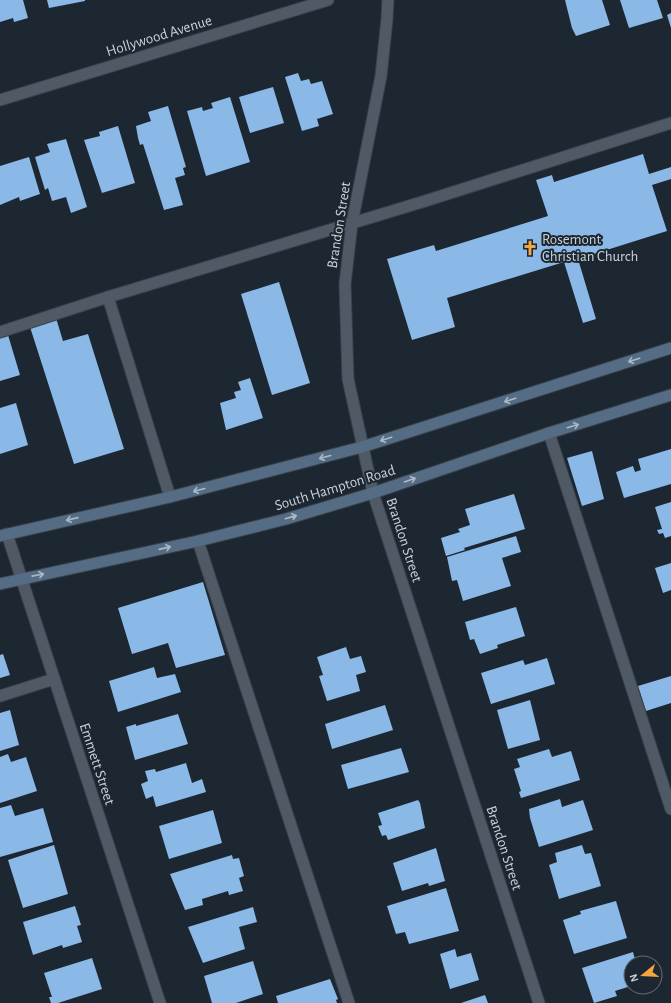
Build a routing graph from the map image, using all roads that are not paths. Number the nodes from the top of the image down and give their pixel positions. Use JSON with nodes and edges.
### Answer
{"nodes":[{"id":1,"x":328,"y":0,"type":"edge"},
{"id":2,"x":388,"y":0,"type":"edge"},
{"id":3,"x":0,"y":100,"type":"edge"},
{"id":4,"x":671,"y":123,"type":"edge"},
{"id":5,"x":352,"y":223,"type":"junction"},
{"id":6,"x":108,"y":297,"type":"junction"},
{"id":7,"x":0,"y":332,"type":"edge"},
{"id":8,"x":671,"y":348,"type":"edge"},
{"id":9,"x":671,"y":395,"type":"edge"},
{"id":10,"x":549,"y":433,"type":"junction"},
{"id":11,"x":362,"y":447,"type":"junction"},
{"id":12,"x":373,"y":493,"type":"junction"},
{"id":13,"x":170,"y":497,"type":"junction"},
{"id":14,"x":4,"y":535,"type":"edge"},
{"id":15,"x":198,"y":541,"type":"junction"},
{"id":16,"x":22,"y":578,"type":"junction"},
{"id":17,"x":0,"y":584,"type":"edge"},
{"id":18,"x":54,"y":679,"type":"junction"},
{"id":19,"x":0,"y":696,"type":"edge"},
{"id":20,"x":671,"y":809,"type":"edge"},
{"id":21,"x":160,"y":1003,"type":"edge"},
{"id":22,"x":349,"y":1003,"type":"edge"},
{"id":23,"x":539,"y":1003,"type":"edge"}],
"edges":[{"from":1,"to":3,"type":"street","name":"Hollywood Avenue"},
{"from":2,"to":5,"type":"street","name":"Brandon Street"},
{"from":4,"to":5,"type":"street"},
{"from":5,"to":6,"type":"street"},
{"from":5,"to":11,"type":"street","name":"Brandon Street"},
{"from":6,"to":7,"type":"street"},
{"from":6,"to":13,"type":"street"},
{"from":8,"to":11,"type":"main road","name":"South Hampton Road","one_way":true},
{"from":10,"to":9,"type":"main road","name":"South Hampton Road","one_way":true},
{"from":12,"to":10,"type":"main road","name":"South Hampton Road","one_way":true},
{"from":10,"to":20,"type":"street"},
{"from":11,"to":12,"type":"street","name":"Brandon Street"},
{"from":11,"to":13,"type":"main road","name":"South Hampton Road","one_way":true},
{"from":15,"to":12,"type":"main road","name":"South Hampton Road","one_way":true},
{"from":12,"to":23,"type":"street","name":"Brandon Street"},
{"from":13,"to":14,"type":"main road","name":"South Hampton Road","one_way":true},
{"from":14,"to":16,"type":"street","name":"Emmett Street"},
{"from":16,"to":15,"type":"main road","name":"South Hampton Road","one_way":true},
{"from":15,"to":22,"type":"street"},
{"from":16,"to":17,"type":"main road","name":"South Hampton Road"},
{"from":16,"to":18,"type":"street","name":"Emmett Street"},
{"from":18,"to":19,"type":"street"},
{"from":18,"to":21,"type":"street","name":"Emmett Street"}]}
